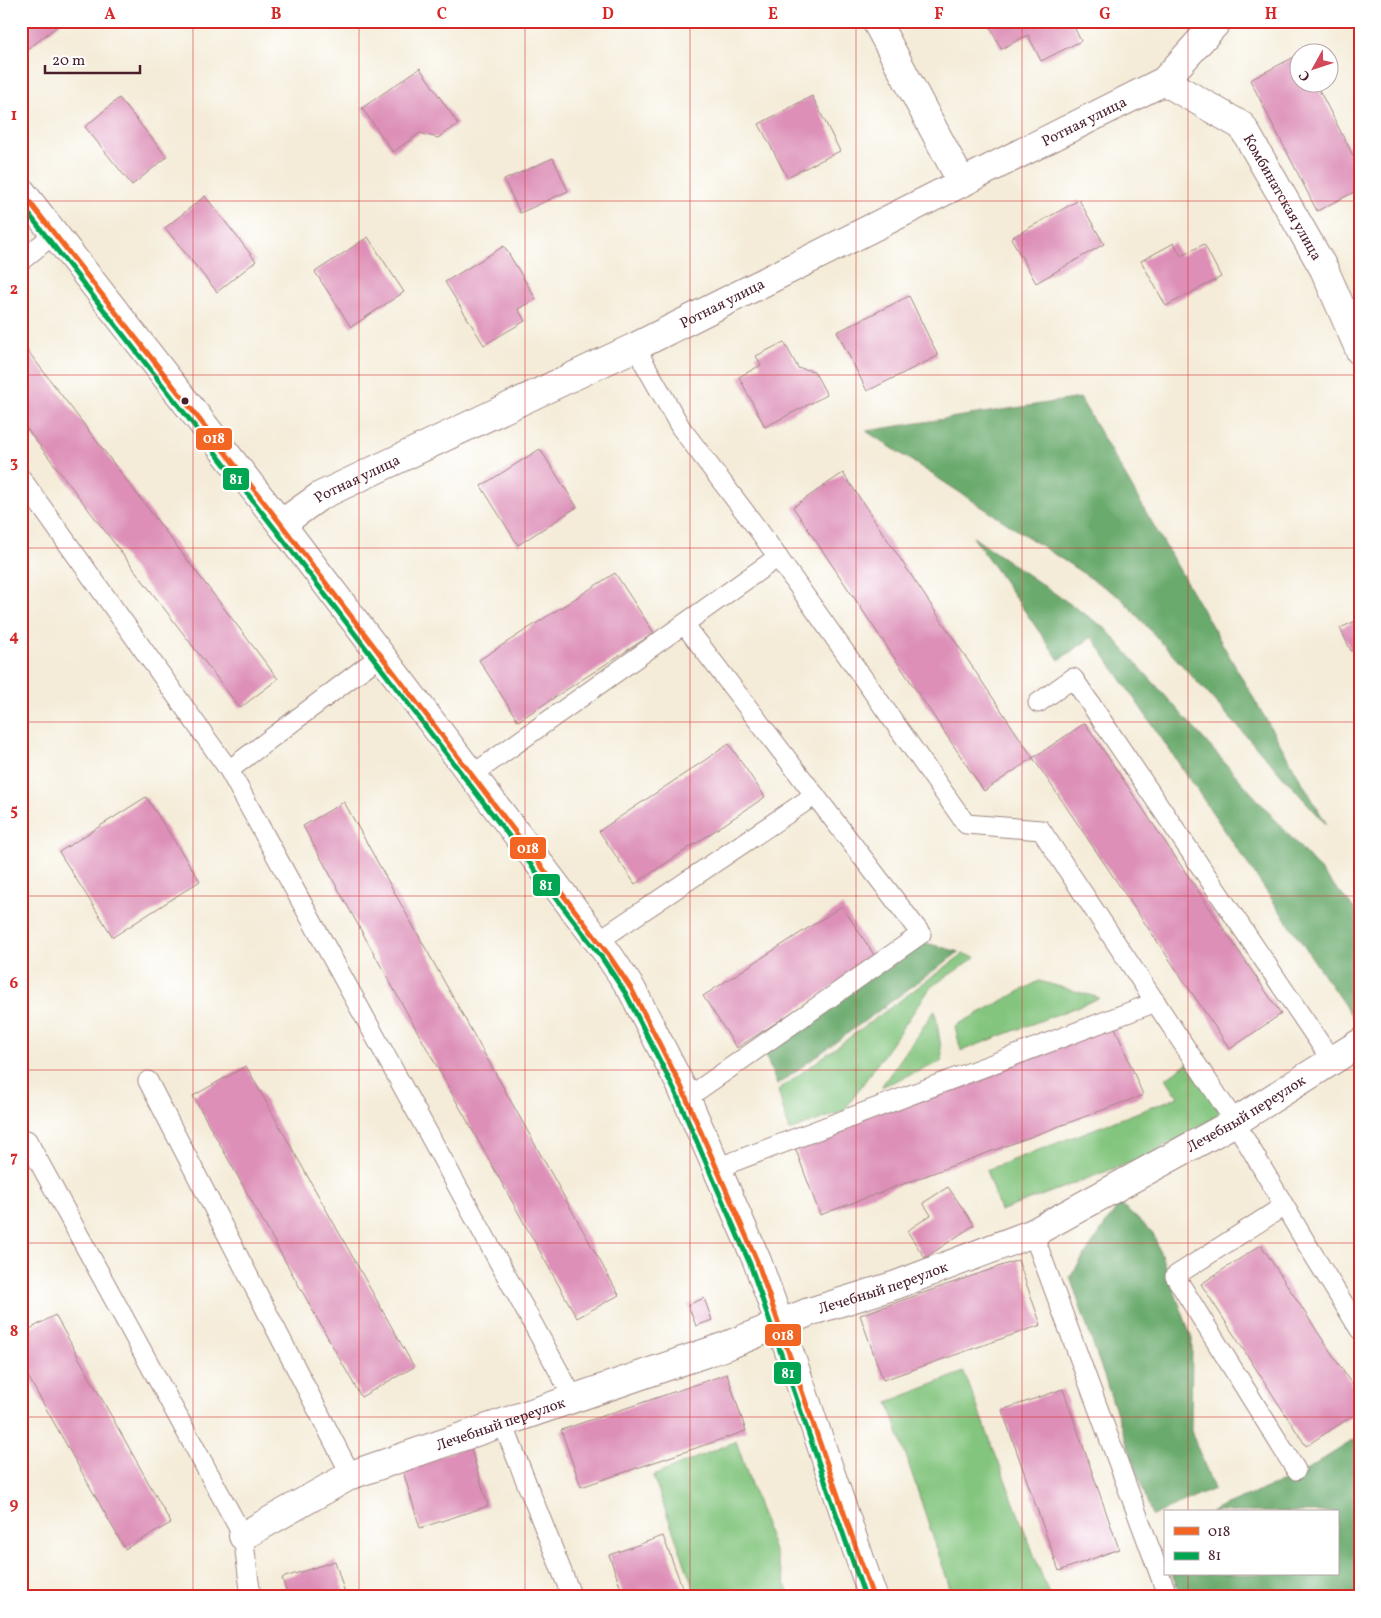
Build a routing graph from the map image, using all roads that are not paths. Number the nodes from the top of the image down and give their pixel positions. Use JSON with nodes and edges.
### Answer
{"nodes":[{"id":1,"x":876,"y":21,"type":"edge"},
{"id":2,"x":1218,"y":21,"type":"edge"},
{"id":3,"x":1164,"y":81,"type":"junction"},
{"id":4,"x":962,"y":184,"type":"junction"},
{"id":5,"x":21,"y":190,"type":"edge"},
{"id":6,"x":55,"y":233,"type":"junction"},
{"id":7,"x":21,"y":261,"type":"edge"},
{"id":8,"x":635,"y":347,"type":"junction"},
{"id":9,"x":1360,"y":351,"type":"edge"},
{"id":10,"x":21,"y":478,"type":"edge"},
{"id":11,"x":281,"y":524,"type":"junction"},
{"id":12,"x":778,"y":557,"type":"junction"},
{"id":13,"x":684,"y":624,"type":"junction"},
{"id":14,"x":380,"y":656,"type":"junction"},
{"id":15,"x":1038,"y":703,"type":"dead end"},
{"id":16,"x":228,"y":770,"type":"junction"},
{"id":17,"x":472,"y":775,"type":"junction"},
{"id":18,"x":815,"y":795,"type":"junction"},
{"id":19,"x":598,"y":941,"type":"junction"},
{"id":20,"x":1156,"y":1002,"type":"junction"},
{"id":21,"x":1360,"y":1043,"type":"edge"},
{"id":22,"x":1332,"y":1061,"type":"junction"},
{"id":23,"x":148,"y":1081,"type":"dead end"},
{"id":24,"x":687,"y":1098,"type":"junction"},
{"id":25,"x":1235,"y":1122,"type":"junction"},
{"id":26,"x":21,"y":1142,"type":"edge"},
{"id":27,"x":717,"y":1168,"type":"junction"},
{"id":28,"x":1284,"y":1206,"type":"junction"},
{"id":29,"x":1033,"y":1234,"type":"junction"},
{"id":30,"x":780,"y":1324,"type":"junction"},
{"id":31,"x":1359,"y":1328,"type":"edge"},
{"id":32,"x":574,"y":1399,"type":"junction"},
{"id":33,"x":503,"y":1424,"type":"junction"},
{"id":34,"x":1296,"y":1470,"type":"dead end"},
{"id":35,"x":351,"y":1475,"type":"junction"},
{"id":36,"x":243,"y":1536,"type":"junction"},
{"id":37,"x":251,"y":1597,"type":"edge"},
{"id":38,"x":572,"y":1597,"type":"edge"},
{"id":39,"x":873,"y":1597,"type":"edge"},
{"id":40,"x":1168,"y":1597,"type":"edge"}],
"edges":[{"from":1,"to":4,"type":"street"},
{"from":2,"to":3,"type":"street"},
{"from":3,"to":4,"type":"street","name":"Ротная улица"},
{"from":3,"to":9,"type":"street","name":"Комбинатская улица"},
{"from":4,"to":8,"type":"street","name":"Ротная улица"},
{"from":5,"to":6,"type":"street"},
{"from":6,"to":7,"type":"lane"},
{"from":6,"to":11,"type":"street"},
{"from":8,"to":11,"type":"street","name":"Ротная улица"},
{"from":8,"to":12,"type":"lane"},
{"from":10,"to":16,"type":"lane"},
{"from":11,"to":14,"type":"street"},
{"from":12,"to":13,"type":"lane"},
{"from":12,"to":20,"type":"lane"},
{"from":13,"to":17,"type":"lane"},
{"from":13,"to":18,"type":"lane"},
{"from":14,"to":16,"type":"lane"},
{"from":14,"to":17,"type":"street"},
{"from":15,"to":22,"type":"lane"},
{"from":16,"to":32,"type":"lane"},
{"from":17,"to":19,"type":"street"},
{"from":18,"to":19,"type":"lane"},
{"from":18,"to":24,"type":"lane"},
{"from":19,"to":24,"type":"street"},
{"from":20,"to":25,"type":"lane"},
{"from":20,"to":27,"type":"lane"},
{"from":21,"to":22,"type":"street","name":"Лечебный переулок"},
{"from":22,"to":25,"type":"street","name":"Лечебный переулок"},
{"from":23,"to":35,"type":"lane"},
{"from":24,"to":27,"type":"street"},
{"from":25,"to":28,"type":"lane"},
{"from":25,"to":29,"type":"street","name":"Лечебный переулок"},
{"from":26,"to":36,"type":"lane"},
{"from":27,"to":30,"type":"street"},
{"from":28,"to":31,"type":"lane"},
{"from":28,"to":34,"type":"lane"},
{"from":29,"to":30,"type":"street","name":"Лечебный переулок"},
{"from":29,"to":40,"type":"lane"},
{"from":30,"to":32,"type":"street","name":"Лечебный переулок"},
{"from":30,"to":39,"type":"street"},
{"from":32,"to":33,"type":"street","name":"Лечебный переулок"},
{"from":33,"to":35,"type":"street","name":"Лечебный переулок"},
{"from":33,"to":38,"type":"lane"},
{"from":35,"to":36,"type":"street","name":"Лечебный переулок"},
{"from":36,"to":37,"type":"lane"}]}
